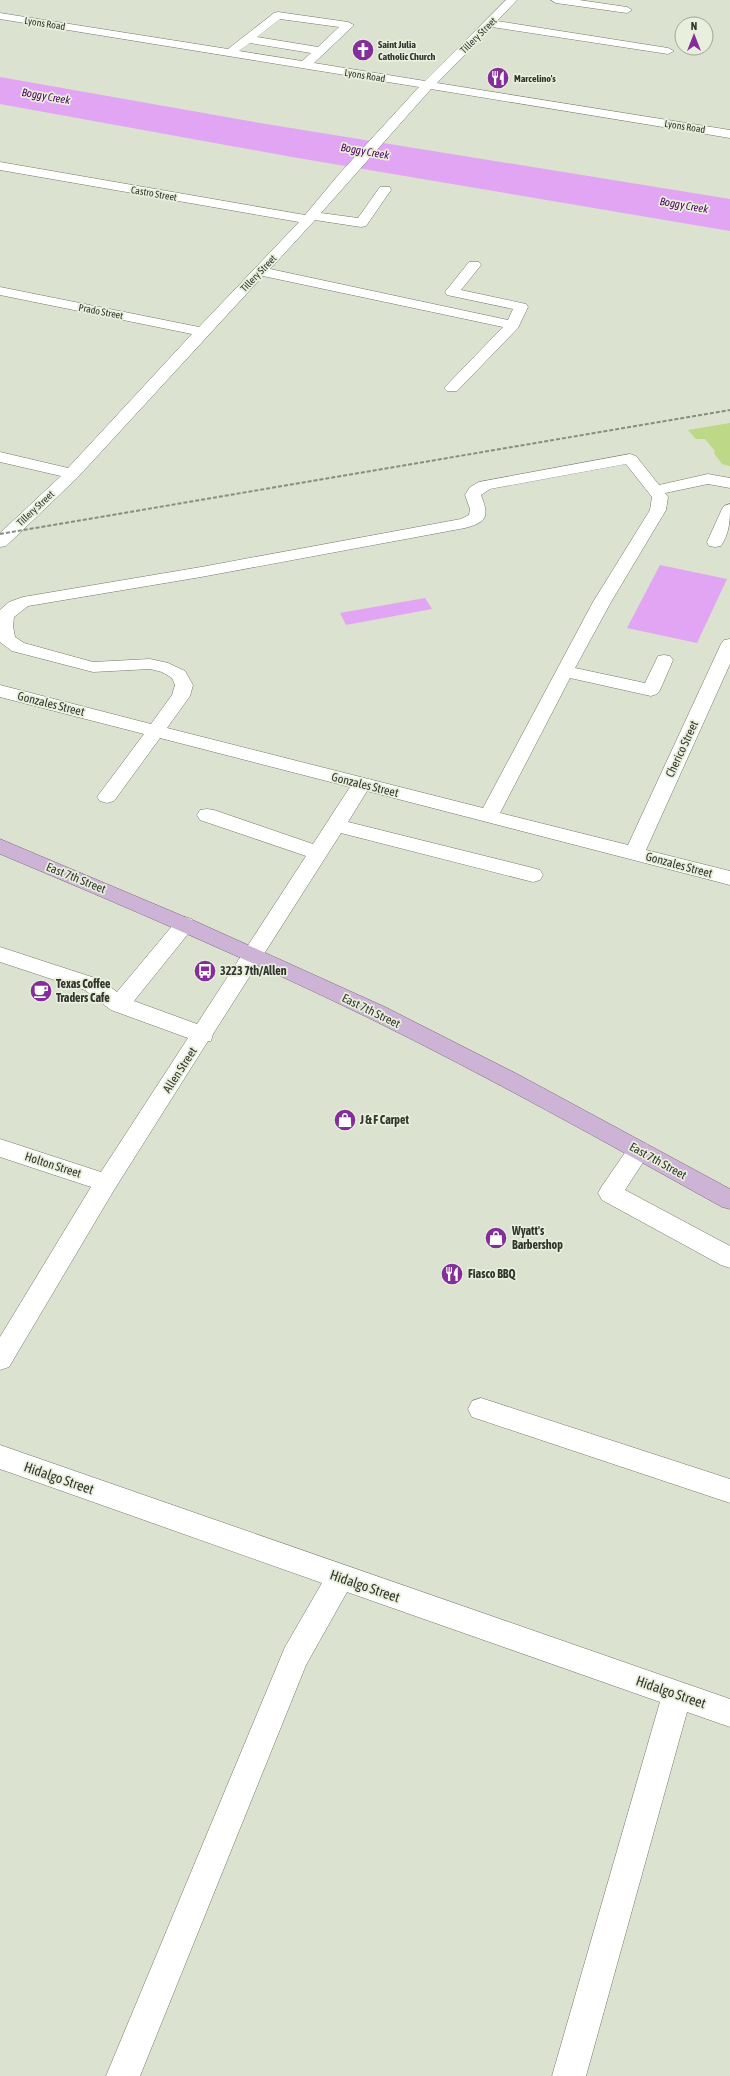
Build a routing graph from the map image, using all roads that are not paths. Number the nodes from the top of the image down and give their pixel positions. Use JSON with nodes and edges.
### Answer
{"nodes":[{"id":1,"x":512,"y":0,"type":"edge"},
{"id":2,"x":556,"y":0,"type":"edge"},
{"id":3,"x":627,"y":10,"type":"dead end"},
{"id":4,"x":0,"y":16,"type":"edge"},
{"id":5,"x":489,"y":23,"type":"junction"},
{"id":6,"x":262,"y":28,"type":"junction"},
{"id":7,"x":278,"y":30,"type":"dead end"},
{"id":8,"x":317,"y":36,"type":"dead end"},
{"id":9,"x":247,"y":39,"type":"junction"},
{"id":10,"x":333,"y":39,"type":"junction"},
{"id":11,"x":320,"y":51,"type":"junction"},
{"id":12,"x":668,"y":51,"type":"dead end"},
{"id":13,"x":230,"y":53,"type":"junction"},
{"id":14,"x":305,"y":65,"type":"junction"},
{"id":15,"x":428,"y":85,"type":"junction"},
{"id":16,"x":730,"y":134,"type":"edge"},
{"id":17,"x":0,"y":166,"type":"edge"},
{"id":18,"x":385,"y":190,"type":"dead end"},
{"id":19,"x":308,"y":220,"type":"junction"},
{"id":20,"x":474,"y":265,"type":"dead end"},
{"id":21,"x":260,"y":270,"type":"junction"},
{"id":22,"x":0,"y":291,"type":"edge"},
{"id":23,"x":513,"y":325,"type":"junction"},
{"id":24,"x":202,"y":332,"type":"junction"},
{"id":25,"x":452,"y":388,"type":"dead end"},
{"id":26,"x":0,"y":457,"type":"edge"},
{"id":27,"x":72,"y":474,"type":"junction"},
{"id":28,"x":730,"y":483,"type":"edge"},
{"id":29,"x":656,"y":490,"type":"junction"},
{"id":30,"x":730,"y":509,"type":"edge"},
{"id":31,"x":0,"y":542,"type":"edge"},
{"id":32,"x":715,"y":542,"type":"dead end"},
{"id":33,"x":730,"y":644,"type":"edge"},
{"id":34,"x":664,"y":660,"type":"dead end"},
{"id":35,"x":564,"y":671,"type":"junction"},
{"id":36,"x":0,"y":691,"type":"edge"},
{"id":37,"x":156,"y":730,"type":"junction"},
{"id":38,"x":362,"y":784,"type":"junction"},
{"id":39,"x":107,"y":797,"type":"dead end"},
{"id":40,"x":207,"y":815,"type":"dead end"},
{"id":41,"x":489,"y":816,"type":"junction"},
{"id":42,"x":336,"y":825,"type":"junction"},
{"id":43,"x":0,"y":846,"type":"edge"},
{"id":44,"x":318,"y":853,"type":"junction"},
{"id":45,"x":634,"y":853,"type":"junction"},
{"id":46,"x":534,"y":876,"type":"dead end"},
{"id":47,"x":730,"y":878,"type":"edge"},
{"id":48,"x":185,"y":924,"type":"junction"},
{"id":49,"x":0,"y":954,"type":"edge"},
{"id":50,"x":252,"y":954,"type":"junction"},
{"id":51,"x":119,"y":1004,"type":"junction"},
{"id":52,"x":203,"y":1035,"type":"junction"},
{"id":53,"x":0,"y":1148,"type":"edge"},
{"id":54,"x":639,"y":1150,"type":"junction"},
{"id":55,"x":106,"y":1183,"type":"junction"},
{"id":56,"x":730,"y":1200,"type":"edge"},
{"id":57,"x":730,"y":1258,"type":"edge"},
{"id":58,"x":0,"y":1358,"type":"edge"},
{"id":59,"x":480,"y":1409,"type":"dead end"},
{"id":60,"x":0,"y":1457,"type":"edge"},
{"id":61,"x":730,"y":1491,"type":"edge"},
{"id":62,"x":340,"y":1577,"type":"junction"},
{"id":63,"x":676,"y":1694,"type":"junction"},
{"id":64,"x":730,"y":1711,"type":"edge"},
{"id":65,"x":123,"y":2076,"type":"edge"},
{"id":66,"x":569,"y":2076,"type":"edge"}],
"edges":[{"from":1,"to":5,"type":"street","name":"Tillery Street"},
{"from":2,"to":3,"type":"street"},
{"from":4,"to":13,"type":"street","name":"Lyons Road"},
{"from":5,"to":12,"type":"street"},
{"from":5,"to":15,"type":"street","name":"Tillery Street"},
{"from":6,"to":7,"type":"street"},
{"from":6,"to":9,"type":"street"},
{"from":6,"to":10,"type":"street"},
{"from":8,"to":10,"type":"street"},
{"from":9,"to":11,"type":"street"},
{"from":9,"to":13,"type":"street"},
{"from":10,"to":11,"type":"street"},
{"from":11,"to":14,"type":"street"},
{"from":13,"to":14,"type":"street","name":"Lyons Road"},
{"from":14,"to":15,"type":"street","name":"Lyons Road"},
{"from":15,"to":16,"type":"street","name":"Lyons Road"},
{"from":15,"to":19,"type":"street","name":"Tillery Street"},
{"from":17,"to":19,"type":"street","name":"Castro Street"},
{"from":18,"to":19,"type":"street","name":"Castro Street"},
{"from":19,"to":21,"type":"street","name":"Tillery Street"},
{"from":20,"to":23,"type":"street"},
{"from":21,"to":23,"type":"street"},
{"from":21,"to":24,"type":"street","name":"Tillery Street"},
{"from":22,"to":24,"type":"street","name":"Prado Street"},
{"from":23,"to":25,"type":"street"},
{"from":24,"to":27,"type":"street","name":"Tillery Street"},
{"from":26,"to":27,"type":"street"},
{"from":27,"to":31,"type":"street","name":"Tillery Street"},
{"from":28,"to":29,"type":"street"},
{"from":29,"to":35,"type":"street"},
{"from":29,"to":37,"type":"street"},
{"from":30,"to":32,"type":"street"},
{"from":33,"to":45,"type":"street","name":"Cherico Street"},
{"from":34,"to":35,"type":"street"},
{"from":35,"to":41,"type":"street"},
{"from":36,"to":37,"type":"street","name":"Gonzales Street"},
{"from":37,"to":38,"type":"street","name":"Gonzales Street"},
{"from":37,"to":39,"type":"street"},
{"from":38,"to":41,"type":"street","name":"Gonzales Street"},
{"from":38,"to":42,"type":"street","name":"Allen Street"},
{"from":40,"to":44,"type":"street"},
{"from":41,"to":45,"type":"street","name":"Gonzales Street"},
{"from":42,"to":44,"type":"street","name":"Allen Street"},
{"from":42,"to":46,"type":"street"},
{"from":43,"to":48,"type":"main road","name":"East 7th Street"},
{"from":44,"to":50,"type":"street","name":"Allen Street"},
{"from":45,"to":47,"type":"street","name":"Gonzales Street"},
{"from":48,"to":50,"type":"main road","name":"East 7th Street"},
{"from":48,"to":51,"type":"street"},
{"from":49,"to":51,"type":"street"},
{"from":50,"to":52,"type":"street","name":"Allen Street"},
{"from":50,"to":54,"type":"main road","name":"East 7th Street"},
{"from":51,"to":52,"type":"street"},
{"from":52,"to":55,"type":"street","name":"Allen Street"},
{"from":53,"to":55,"type":"street","name":"Holton Street"},
{"from":54,"to":56,"type":"main road","name":"East 7th Street"},
{"from":54,"to":57,"type":"street"},
{"from":55,"to":58,"type":"street","name":"Allen Street"},
{"from":59,"to":61,"type":"street"},
{"from":60,"to":62,"type":"street","name":"Hidalgo Street"},
{"from":62,"to":63,"type":"street","name":"Hidalgo Street"},
{"from":62,"to":65,"type":"street"},
{"from":63,"to":64,"type":"street","name":"Hidalgo Street"},
{"from":63,"to":66,"type":"street"}]}
